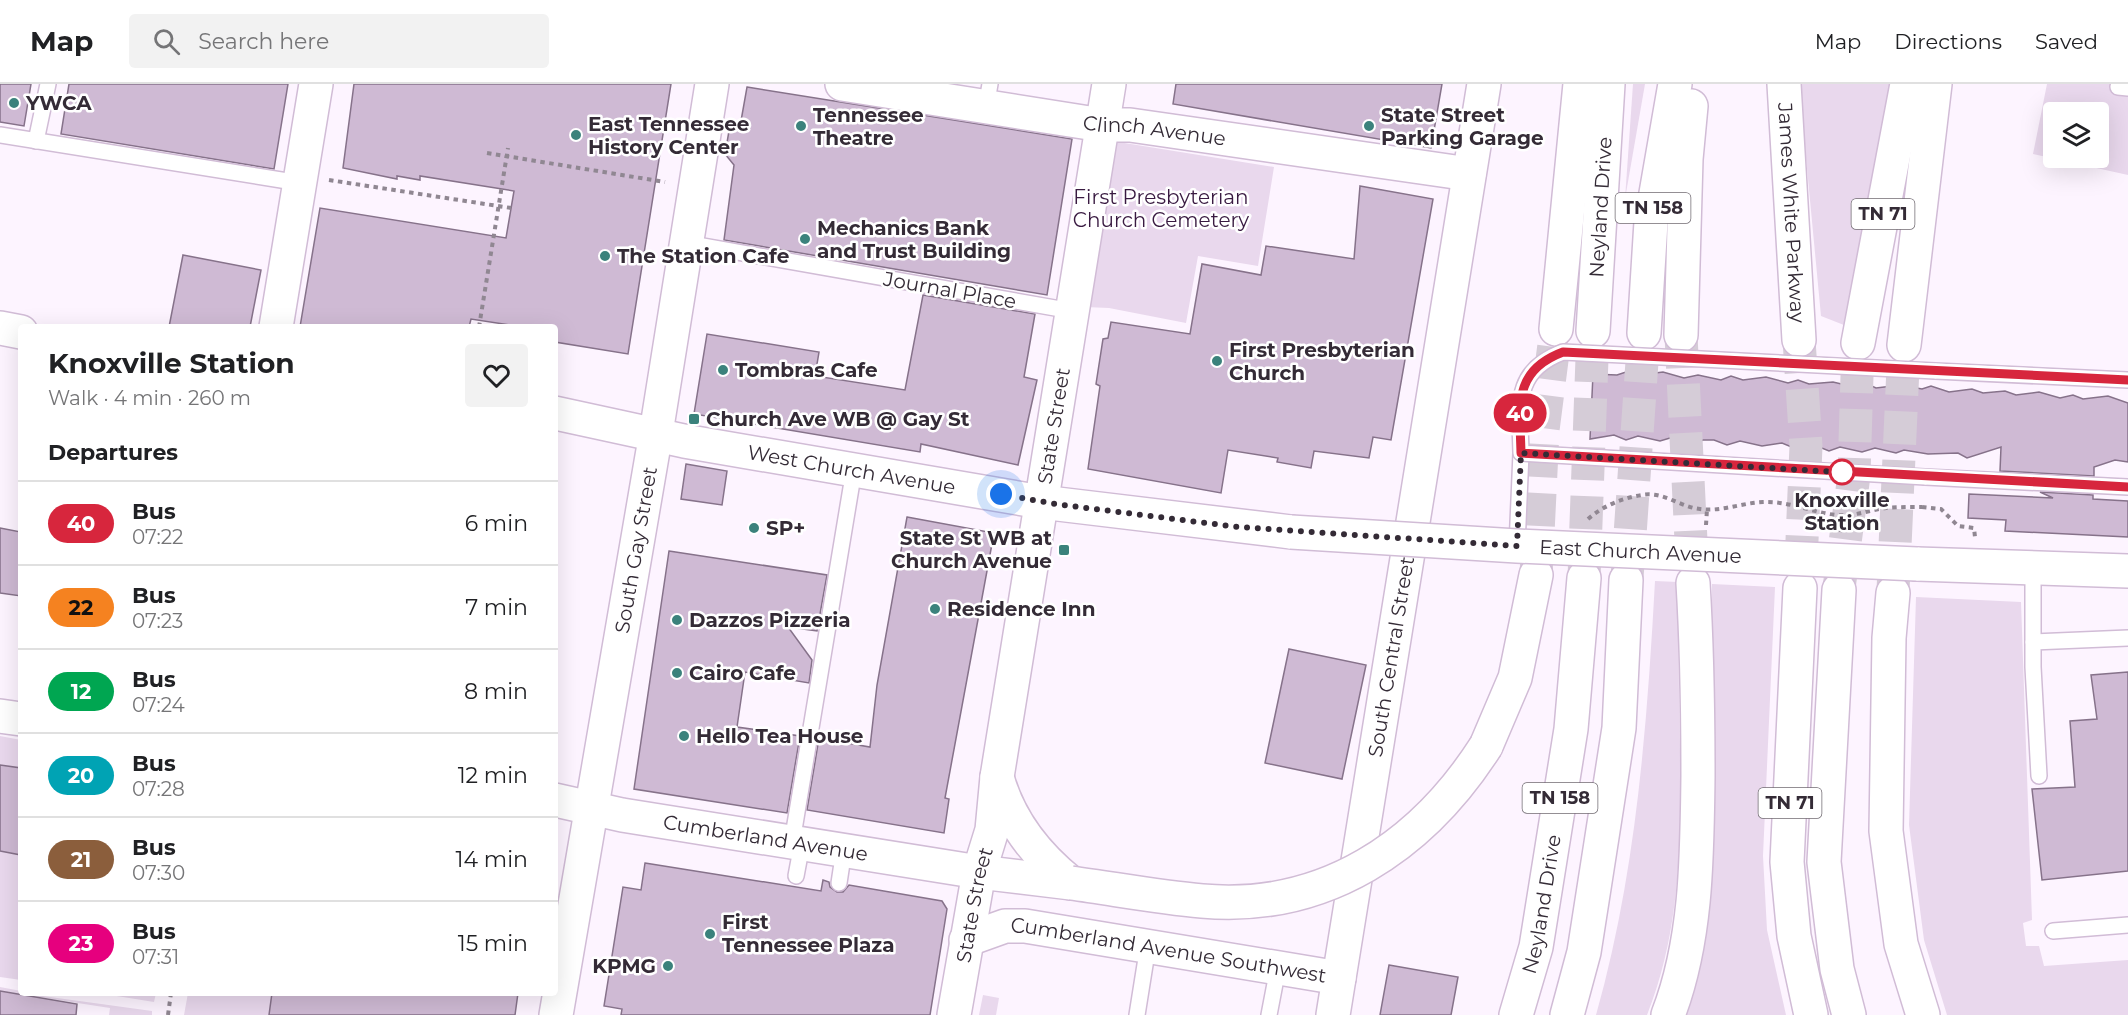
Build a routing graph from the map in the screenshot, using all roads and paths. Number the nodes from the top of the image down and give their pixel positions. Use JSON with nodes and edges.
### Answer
{"nodes":[{"id":1,"x":48,"y":84,"type":"edge"},
{"id":2,"x":316,"y":84,"type":"edge"},
{"id":3,"x":712,"y":84,"type":"edge"},
{"id":4,"x":842,"y":84,"type":"edge"},
{"id":5,"x":1109,"y":84,"type":"edge"},
{"id":6,"x":1484,"y":84,"type":"edge"},
{"id":7,"x":1580,"y":84,"type":"edge"},
{"id":8,"x":1608,"y":84,"type":"edge"},
{"id":9,"x":1675,"y":84,"type":"edge"},
{"id":10,"x":1694,"y":84,"type":"edge"},
{"id":11,"x":1784,"y":84,"type":"edge"},
{"id":12,"x":1907,"y":84,"type":"edge"},
{"id":13,"x":1935,"y":84,"type":"edge"},
{"id":14,"x":988,"y":95,"type":"edge"},
{"id":15,"x":1102,"y":125,"type":"junction"},
{"id":16,"x":0,"y":135,"type":"edge"},
{"id":17,"x":36,"y":141,"type":"junction"},
{"id":18,"x":508,"y":148,"type":"dead end"},
{"id":19,"x":487,"y":153,"type":"dead end"},
{"id":20,"x":506,"y":156,"type":"junction"},
{"id":21,"x":1468,"y":174,"type":"junction"},
{"id":22,"x":311,"y":181,"type":"junction"},
{"id":23,"x":665,"y":182,"type":"dead end"},
{"id":24,"x":497,"y":206,"type":"junction"},
{"id":25,"x":511,"y":208,"type":"dead end"},
{"id":26,"x":686,"y":243,"type":"junction"},
{"id":27,"x":1072,"y":311,"type":"junction"},
{"id":28,"x":277,"y":324,"type":"edge"},
{"id":29,"x":480,"y":324,"type":"edge"},
{"id":30,"x":0,"y":328,"type":"edge"},
{"id":31,"x":1556,"y":329,"type":"tunnel mouth"},
{"id":32,"x":18,"y":331,"type":"edge"},
{"id":33,"x":1593,"y":331,"type":"tunnel mouth"},
{"id":34,"x":1644,"y":333,"type":"tunnel mouth"},
{"id":35,"x":1681,"y":335,"type":"tunnel mouth"},
{"id":36,"x":1800,"y":340,"type":"tunnel mouth"},
{"id":37,"x":1858,"y":343,"type":"tunnel mouth"},
{"id":38,"x":1904,"y":345,"type":"tunnel mouth"},
{"id":39,"x":2128,"y":380,"type":"edge"},
{"id":40,"x":558,"y":414,"type":"edge"},
{"id":41,"x":656,"y":433,"type":"junction"},
{"id":42,"x":1521,"y":453,"type":"junction"},
{"id":43,"x":854,"y":470,"type":"junction"},
{"id":44,"x":2128,"y":487,"type":"edge"},
{"id":45,"x":1041,"y":502,"type":"junction"},
{"id":46,"x":1707,"y":509,"type":"junction"},
{"id":47,"x":1842,"y":515,"type":"junction"},
{"id":48,"x":1588,"y":519,"type":"dead end"},
{"id":49,"x":1706,"y":525,"type":"dead end"},
{"id":50,"x":1291,"y":532,"type":"joint"},
{"id":51,"x":1840,"y":532,"type":"dead end"},
{"id":52,"x":1976,"y":542,"type":"dead end"},
{"id":53,"x":1517,"y":546,"type":"junction"},
{"id":54,"x":2033,"y":569,"type":"junction"},
{"id":55,"x":2128,"y":571,"type":"edge"},
{"id":56,"x":1536,"y":575,"type":"tunnel mouth"},
{"id":57,"x":1584,"y":578,"type":"tunnel mouth"},
{"id":58,"x":1626,"y":580,"type":"tunnel mouth"},
{"id":59,"x":1693,"y":583,"type":"tunnel mouth"},
{"id":60,"x":1800,"y":588,"type":"tunnel mouth"},
{"id":61,"x":1839,"y":590,"type":"tunnel mouth"},
{"id":62,"x":1893,"y":593,"type":"tunnel mouth"},
{"id":63,"x":2128,"y":639,"type":"edge"},
{"id":64,"x":2033,"y":642,"type":"junction"},
{"id":65,"x":0,"y":716,"type":"edge"},
{"id":66,"x":18,"y":719,"type":"edge"},
{"id":67,"x":997,"y":777,"type":"junction"},
{"id":68,"x":2039,"y":777,"type":"dead end"},
{"id":69,"x":558,"y":801,"type":"edge"},
{"id":70,"x":590,"y":808,"type":"junction"},
{"id":71,"x":797,"y":843,"type":"junction"},
{"id":72,"x":844,"y":850,"type":"junction"},
{"id":73,"x":979,"y":872,"type":"junction"},
{"id":74,"x":796,"y":876,"type":"dead end"},
{"id":75,"x":839,"y":883,"type":"dead end"},
{"id":76,"x":1071,"y":883,"type":"junction"},
{"id":77,"x":2128,"y":925,"type":"edge"},
{"id":78,"x":2053,"y":931,"type":"dead end"},
{"id":79,"x":966,"y":940,"type":"junction"},
{"id":80,"x":1148,"y":946,"type":"junction"},
{"id":81,"x":1278,"y":968,"type":"junction"},
{"id":82,"x":1339,"y":978,"type":"junction"},
{"id":83,"x":171,"y":996,"type":"edge"},
{"id":84,"x":168,"y":1015,"type":"edge"},
{"id":85,"x":556,"y":1015,"type":"edge"},
{"id":86,"x":954,"y":1015,"type":"edge"},
{"id":87,"x":1137,"y":1015,"type":"edge"},
{"id":88,"x":1269,"y":1015,"type":"edge"},
{"id":89,"x":1333,"y":1015,"type":"edge"},
{"id":90,"x":1516,"y":1015,"type":"edge"},
{"id":91,"x":1566,"y":1015,"type":"edge"},
{"id":92,"x":1668,"y":1015,"type":"edge"},
{"id":93,"x":1811,"y":1015,"type":"edge"},
{"id":94,"x":1849,"y":1015,"type":"edge"},
{"id":95,"x":1923,"y":1015,"type":"edge"}],
"edges":[{"from":1,"to":17,"type":"lane"},
{"from":2,"to":22,"type":"main road"},
{"from":3,"to":26,"type":"main road","name":"South Gay Street"},
{"from":4,"to":14,"type":"main road","name":"Clinch Avenue"},
{"from":5,"to":15,"type":"main road","name":"State Street"},
{"from":6,"to":21,"type":"main road","name":"South Central Street"},
{"from":7,"to":31,"type":"main road"},
{"from":8,"to":33,"type":"main road","name":"Neyland Drive","number":"TN 158"},
{"from":9,"to":34,"type":"main road","number":"TN 158"},
{"from":10,"to":35,"type":"main road"},
{"from":11,"to":36,"type":"main road","name":"James White Parkway"},
{"from":12,"to":37,"type":"main road","number":"TN 71"},
{"from":13,"to":38,"type":"main road"},
{"from":14,"to":15,"type":"main road","name":"Clinch Avenue"},
{"from":15,"to":21,"type":"main road","name":"Clinch Avenue"},
{"from":15,"to":27,"type":"main road","name":"State Street"},
{"from":16,"to":17,"type":"lane"},
{"from":17,"to":22,"type":"lane"},
{"from":18,"to":20,"type":"path"},
{"from":19,"to":20,"type":"path"},
{"from":20,"to":23,"type":"path"},
{"from":20,"to":24,"type":"path"},
{"from":21,"to":82,"type":"main road","name":"South Central Street"},
{"from":22,"to":24,"type":"path"},
{"from":22,"to":28,"type":"main road"},
{"from":24,"to":25,"type":"path"},
{"from":24,"to":29,"type":"path"},
{"from":26,"to":27,"type":"lane","name":"Journal Place"},
{"from":26,"to":41,"type":"main road","name":"South Gay Street"},
{"from":27,"to":45,"type":"main road","name":"State Street"},
{"from":30,"to":32,"type":"main road"},
{"from":39,"to":42,"type":"lane","bridge":true},
{"from":40,"to":41,"type":"main road","name":"West Church Avenue"},
{"from":41,"to":43,"type":"main road","name":"West Church Avenue"},
{"from":41,"to":70,"type":"main road","name":"South Gay Street"},
{"from":42,"to":44,"type":"lane","bridge":true},
{"from":42,"to":53,"type":"lane"},
{"from":43,"to":45,"type":"main road","name":"West Church Avenue"},
{"from":43,"to":71,"type":"lane"},
{"from":45,"to":50,"type":"main road","name":"West Church Avenue"},
{"from":45,"to":67,"type":"main road","name":"State Street"},
{"from":46,"to":47,"type":"path","bridge":true},
{"from":46,"to":48,"type":"path","bridge":true},
{"from":46,"to":49,"type":"path"},
{"from":47,"to":51,"type":"path"},
{"from":47,"to":52,"type":"path","bridge":true},
{"from":50,"to":53,"type":"main road","name":"East Church Avenue","bridge":true},
{"from":53,"to":54,"type":"main road","name":"East Church Avenue","bridge":true},
{"from":54,"to":55,"type":"main road","name":"East Church Avenue"},
{"from":54,"to":64,"type":"lane"},
{"from":56,"to":76,"type":"main road","name":"Cumberland Avenue","bridge":true},
{"from":57,"to":90,"type":"main road","name":"Neyland Drive","number":"TN 158"},
{"from":58,"to":91,"type":"main road","number":"TN 158"},
{"from":59,"to":92,"type":"main road"},
{"from":60,"to":93,"type":"main road","number":"TN 71"},
{"from":61,"to":94,"type":"main road","number":"TN 71"},
{"from":62,"to":95,"type":"main road"},
{"from":63,"to":64,"type":"lane"},
{"from":64,"to":68,"type":"lane"},
{"from":65,"to":66,"type":"main road"},
{"from":67,"to":73,"type":"main road","name":"State Street"},
{"from":67,"to":76,"type":"main road"},
{"from":69,"to":70,"type":"main road","name":"Cumberland Avenue"},
{"from":70,"to":71,"type":"main road","name":"Cumberland Avenue"},
{"from":70,"to":85,"type":"main road","name":"South Gay Street"},
{"from":71,"to":72,"type":"main road","name":"Cumberland Avenue"},
{"from":71,"to":74,"type":"lane"},
{"from":72,"to":73,"type":"main road","name":"Cumberland Avenue"},
{"from":72,"to":75,"type":"lane"},
{"from":73,"to":76,"type":"main road","name":"Cumberland Avenue"},
{"from":73,"to":79,"type":"main road","name":"State Street"},
{"from":77,"to":78,"type":"lane"},
{"from":79,"to":80,"type":"main road","name":"Cumberland Avenue Southwest"},
{"from":79,"to":86,"type":"main road","name":"State Street"},
{"from":80,"to":81,"type":"main road","name":"Cumberland Avenue Southwest"},
{"from":80,"to":87,"type":"lane"},
{"from":81,"to":82,"type":"main road","name":"Cumberland Avenue Southwest"},
{"from":81,"to":88,"type":"lane"},
{"from":82,"to":89,"type":"main road","name":"South Central Street"},
{"from":83,"to":84,"type":"path"}]}
